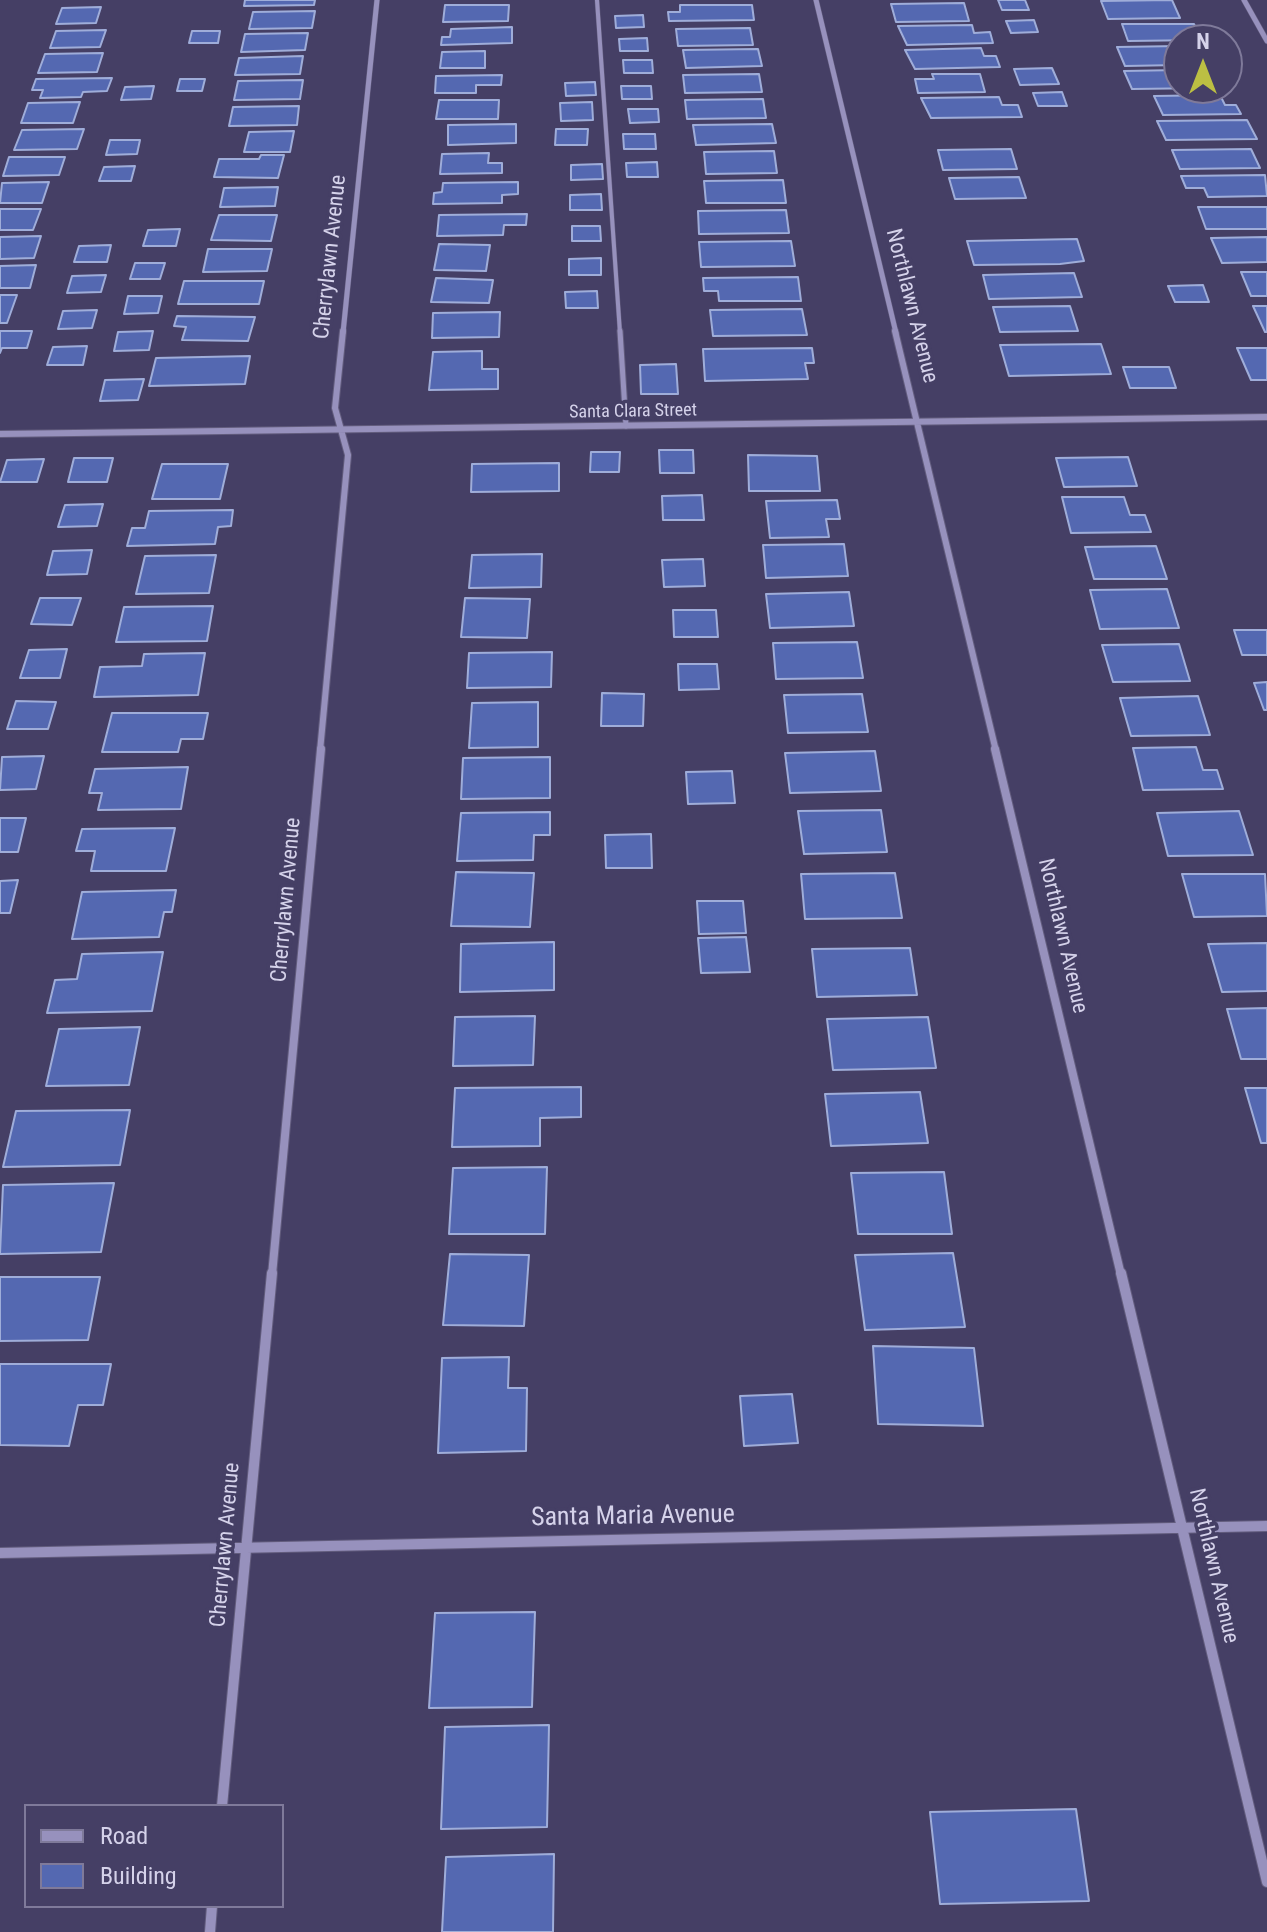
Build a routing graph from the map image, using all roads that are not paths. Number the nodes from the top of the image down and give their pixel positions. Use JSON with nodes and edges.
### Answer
{"nodes":[{"id":1,"x":377,"y":0,"type":"edge"},
{"id":2,"x":597,"y":0,"type":"edge"},
{"id":3,"x":816,"y":0,"type":"edge"},
{"id":4,"x":1244,"y":0,"type":"edge"},
{"id":5,"x":1267,"y":41,"type":"edge"},
{"id":6,"x":1267,"y":417,"type":"edge"},
{"id":7,"x":918,"y":422,"type":"junction"},
{"id":8,"x":626,"y":426,"type":"junction"},
{"id":9,"x":342,"y":430,"type":"junction"},
{"id":10,"x":0,"y":434,"type":"edge"},
{"id":11,"x":1267,"y":1526,"type":"edge"},
{"id":12,"x":1183,"y":1528,"type":"junction"},
{"id":13,"x":246,"y":1547,"type":"junction"},
{"id":14,"x":0,"y":1553,"type":"edge"},
{"id":15,"x":222,"y":1804,"type":"edge"},
{"id":16,"x":1267,"y":1882,"type":"edge"},
{"id":17,"x":212,"y":1908,"type":"edge"},
{"id":18,"x":210,"y":1932,"type":"edge"}],
"edges":[{"from":1,"to":9,"type":"street","name":"Cherrylawn Avenue"},
{"from":2,"to":8,"type":"lane"},
{"from":3,"to":7,"type":"street","name":"Northlawn Avenue"},
{"from":4,"to":5,"type":"street"},
{"from":6,"to":7,"type":"street","name":"Santa Clara Street"},
{"from":7,"to":8,"type":"street","name":"Santa Clara Street"},
{"from":7,"to":12,"type":"street","name":"Northlawn Avenue"},
{"from":8,"to":9,"type":"street","name":"Santa Clara Street"},
{"from":9,"to":10,"type":"street","name":"Santa Clara Street"},
{"from":9,"to":13,"type":"street","name":"Cherrylawn Avenue"},
{"from":11,"to":12,"type":"street","name":"Santa Maria Avenue"},
{"from":12,"to":13,"type":"street","name":"Santa Maria Avenue"},
{"from":12,"to":16,"type":"street","name":"Northlawn Avenue"},
{"from":13,"to":14,"type":"street","name":"Santa Maria Avenue"},
{"from":13,"to":15,"type":"street","name":"Cherrylawn Avenue"},
{"from":17,"to":18,"type":"street"}]}
